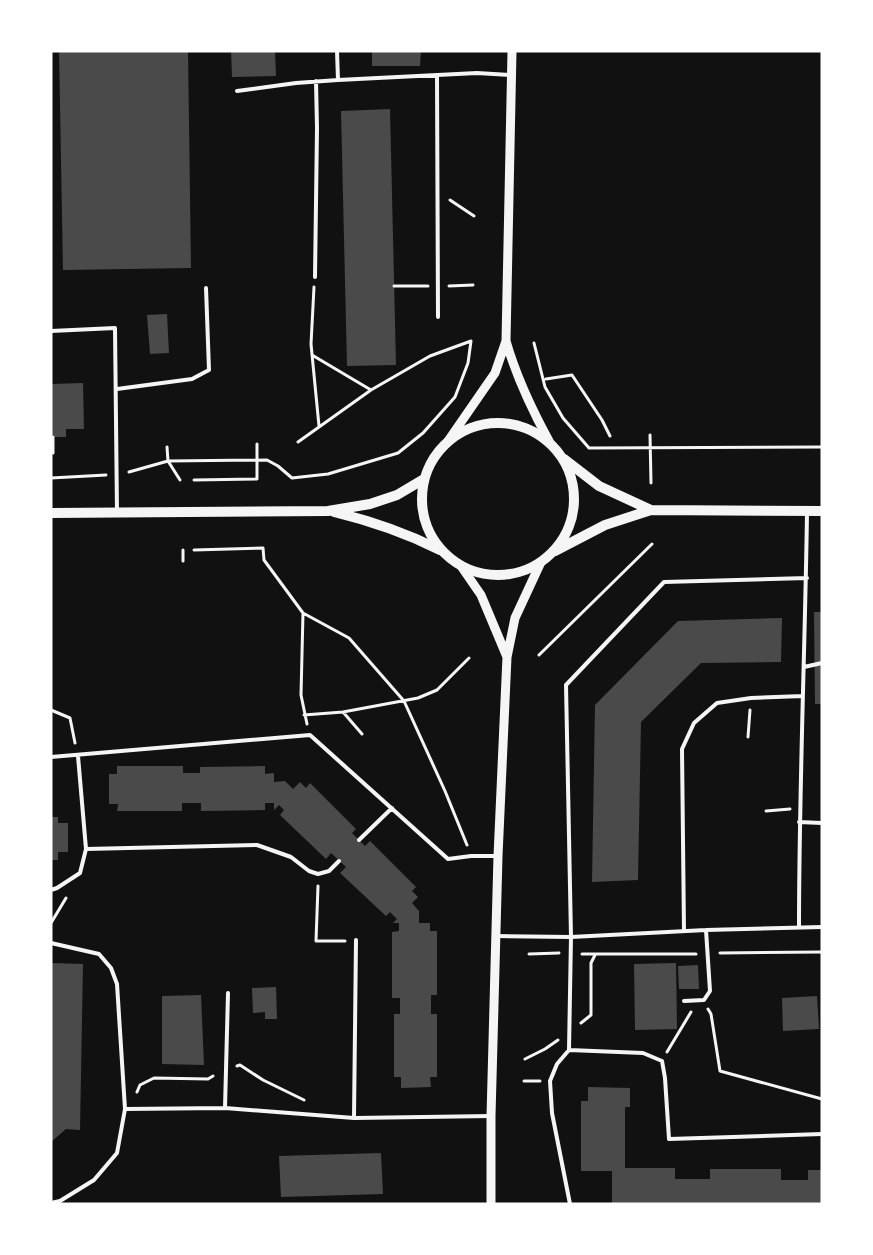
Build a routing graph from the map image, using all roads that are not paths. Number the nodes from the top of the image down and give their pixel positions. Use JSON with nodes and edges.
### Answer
{"nodes":[{"id":1,"x":337,"y":51,"type":"edge"},
{"id":2,"x":512,"y":51,"type":"edge"},
{"id":3,"x":437,"y":74,"type":"junction"},
{"id":4,"x":512,"y":75,"type":"junction"},
{"id":5,"x":338,"y":80,"type":"junction"},
{"id":6,"x":316,"y":81,"type":"junction"},
{"id":7,"x":237,"y":92,"type":"dead end"},
{"id":8,"x":315,"y":277,"type":"road end"},
{"id":9,"x":206,"y":288,"type":"dead end"},
{"id":10,"x":438,"y":317,"type":"dead end"},
{"id":11,"x":51,"y":331,"type":"edge"},
{"id":12,"x":506,"y":341,"type":"junction"},
{"id":13,"x":117,"y":389,"type":"junction"},
{"id":14,"x":448,"y":441,"type":"junction"},
{"id":15,"x":549,"y":441,"type":"junction"},
{"id":16,"x":564,"y":458,"type":"junction"},
{"id":17,"x":424,"y":479,"type":"junction"},
{"id":18,"x":651,"y":510,"type":"junction"},
{"id":19,"x":328,"y":511,"type":"junction"},
{"id":20,"x":822,"y":511,"type":"edge"},
{"id":21,"x":117,"y":512,"type":"junction"},
{"id":22,"x":807,"y":512,"type":"junction"},
{"id":23,"x":51,"y":513,"type":"edge"},
{"id":24,"x":442,"y":551,"type":"junction"},
{"id":25,"x":554,"y":551,"type":"junction"},
{"id":26,"x":541,"y":562,"type":"junction"},
{"id":27,"x":461,"y":566,"type":"junction"},
{"id":28,"x":807,"y":578,"type":"junction"},
{"id":29,"x":507,"y":657,"type":"junction"},
{"id":30,"x":822,"y":663,"type":"edge"},
{"id":31,"x":804,"y":667,"type":"junction"},
{"id":32,"x":803,"y":696,"type":"junction"},
{"id":33,"x":78,"y":756,"type":"junction"},
{"id":34,"x":51,"y":757,"type":"edge"},
{"id":35,"x":392,"y":808,"type":"junction"},
{"id":36,"x":799,"y":822,"type":"junction"},
{"id":37,"x":822,"y":822,"type":"edge"},
{"id":38,"x":359,"y":840,"type":"dead end"},
{"id":39,"x":86,"y":849,"type":"junction"},
{"id":40,"x":498,"y":856,"type":"junction"},
{"id":41,"x":338,"y":860,"type":"dead end"},
{"id":42,"x":51,"y":890,"type":"edge"},
{"id":43,"x":822,"y":927,"type":"edge"},
{"id":44,"x":799,"y":928,"type":"junction"},
{"id":45,"x":706,"y":930,"type":"junction"},
{"id":46,"x":684,"y":931,"type":"junction"},
{"id":47,"x":497,"y":936,"type":"junction"},
{"id":48,"x":572,"y":937,"type":"junction"},
{"id":49,"x":356,"y":940,"type":"road end"},
{"id":50,"x":51,"y":943,"type":"edge"},
{"id":51,"x":228,"y":993,"type":"dead end"},
{"id":52,"x":684,"y":1001,"type":"dead end"},
{"id":53,"x":569,"y":1050,"type":"junction"},
{"id":54,"x":225,"y":1108,"type":"junction"},
{"id":55,"x":125,"y":1109,"type":"junction"},
{"id":56,"x":491,"y":1116,"type":"junction"},
{"id":57,"x":354,"y":1118,"type":"junction"},
{"id":58,"x":822,"y":1134,"type":"edge"},
{"id":59,"x":51,"y":1203,"type":"edge"},
{"id":60,"x":491,"y":1204,"type":"edge"},
{"id":61,"x":570,"y":1204,"type":"edge"}],
"edges":[{"from":1,"to":5,"type":"lane"},
{"from":2,"to":4,"type":"street"},
{"from":3,"to":4,"type":"lane"},
{"from":3,"to":5,"type":"lane"},
{"from":3,"to":10,"type":"lane"},
{"from":4,"to":12,"type":"street"},
{"from":5,"to":6,"type":"lane"},
{"from":6,"to":7,"type":"lane"},
{"from":6,"to":8,"type":"lane"},
{"from":9,"to":13,"type":"lane"},
{"from":11,"to":13,"type":"lane"},
{"from":12,"to":14,"type":"street"},
{"from":12,"to":15,"type":"street"},
{"from":13,"to":21,"type":"lane"},
{"from":14,"to":15,"type":"main road"},
{"from":14,"to":17,"type":"main road"},
{"from":15,"to":16,"type":"main road"},
{"from":16,"to":18,"type":"main road"},
{"from":16,"to":25,"type":"main road"},
{"from":17,"to":19,"type":"main road"},
{"from":17,"to":24,"type":"main road"},
{"from":18,"to":22,"type":"main road"},
{"from":18,"to":25,"type":"main road"},
{"from":19,"to":21,"type":"main road"},
{"from":19,"to":24,"type":"main road"},
{"from":20,"to":22,"type":"main road"},
{"from":21,"to":23,"type":"main road"},
{"from":22,"to":28,"type":"lane"},
{"from":24,"to":27,"type":"main road"},
{"from":25,"to":26,"type":"main road"},
{"from":26,"to":27,"type":"main road"},
{"from":26,"to":29,"type":"street"},
{"from":27,"to":29,"type":"street"},
{"from":28,"to":31,"type":"lane"},
{"from":28,"to":48,"type":"lane"},
{"from":29,"to":40,"type":"street"},
{"from":30,"to":31,"type":"lane"},
{"from":31,"to":32,"type":"lane"},
{"from":32,"to":36,"type":"lane"},
{"from":32,"to":46,"type":"lane"},
{"from":33,"to":34,"type":"lane"},
{"from":33,"to":35,"type":"lane"},
{"from":33,"to":39,"type":"lane"},
{"from":35,"to":38,"type":"lane"},
{"from":35,"to":40,"type":"lane"},
{"from":36,"to":37,"type":"lane"},
{"from":36,"to":44,"type":"lane"},
{"from":39,"to":41,"type":"lane"},
{"from":39,"to":42,"type":"lane"},
{"from":40,"to":47,"type":"street"},
{"from":43,"to":44,"type":"lane"},
{"from":44,"to":45,"type":"lane"},
{"from":45,"to":46,"type":"lane"},
{"from":45,"to":52,"type":"lane"},
{"from":46,"to":48,"type":"lane"},
{"from":47,"to":48,"type":"lane"},
{"from":47,"to":56,"type":"street"},
{"from":48,"to":53,"type":"lane"},
{"from":49,"to":57,"type":"lane"},
{"from":50,"to":55,"type":"lane"},
{"from":51,"to":54,"type":"lane"},
{"from":53,"to":58,"type":"lane"},
{"from":53,"to":61,"type":"lane"},
{"from":54,"to":55,"type":"lane"},
{"from":54,"to":57,"type":"lane"},
{"from":55,"to":59,"type":"lane"},
{"from":56,"to":57,"type":"lane"},
{"from":56,"to":60,"type":"street"}]}
